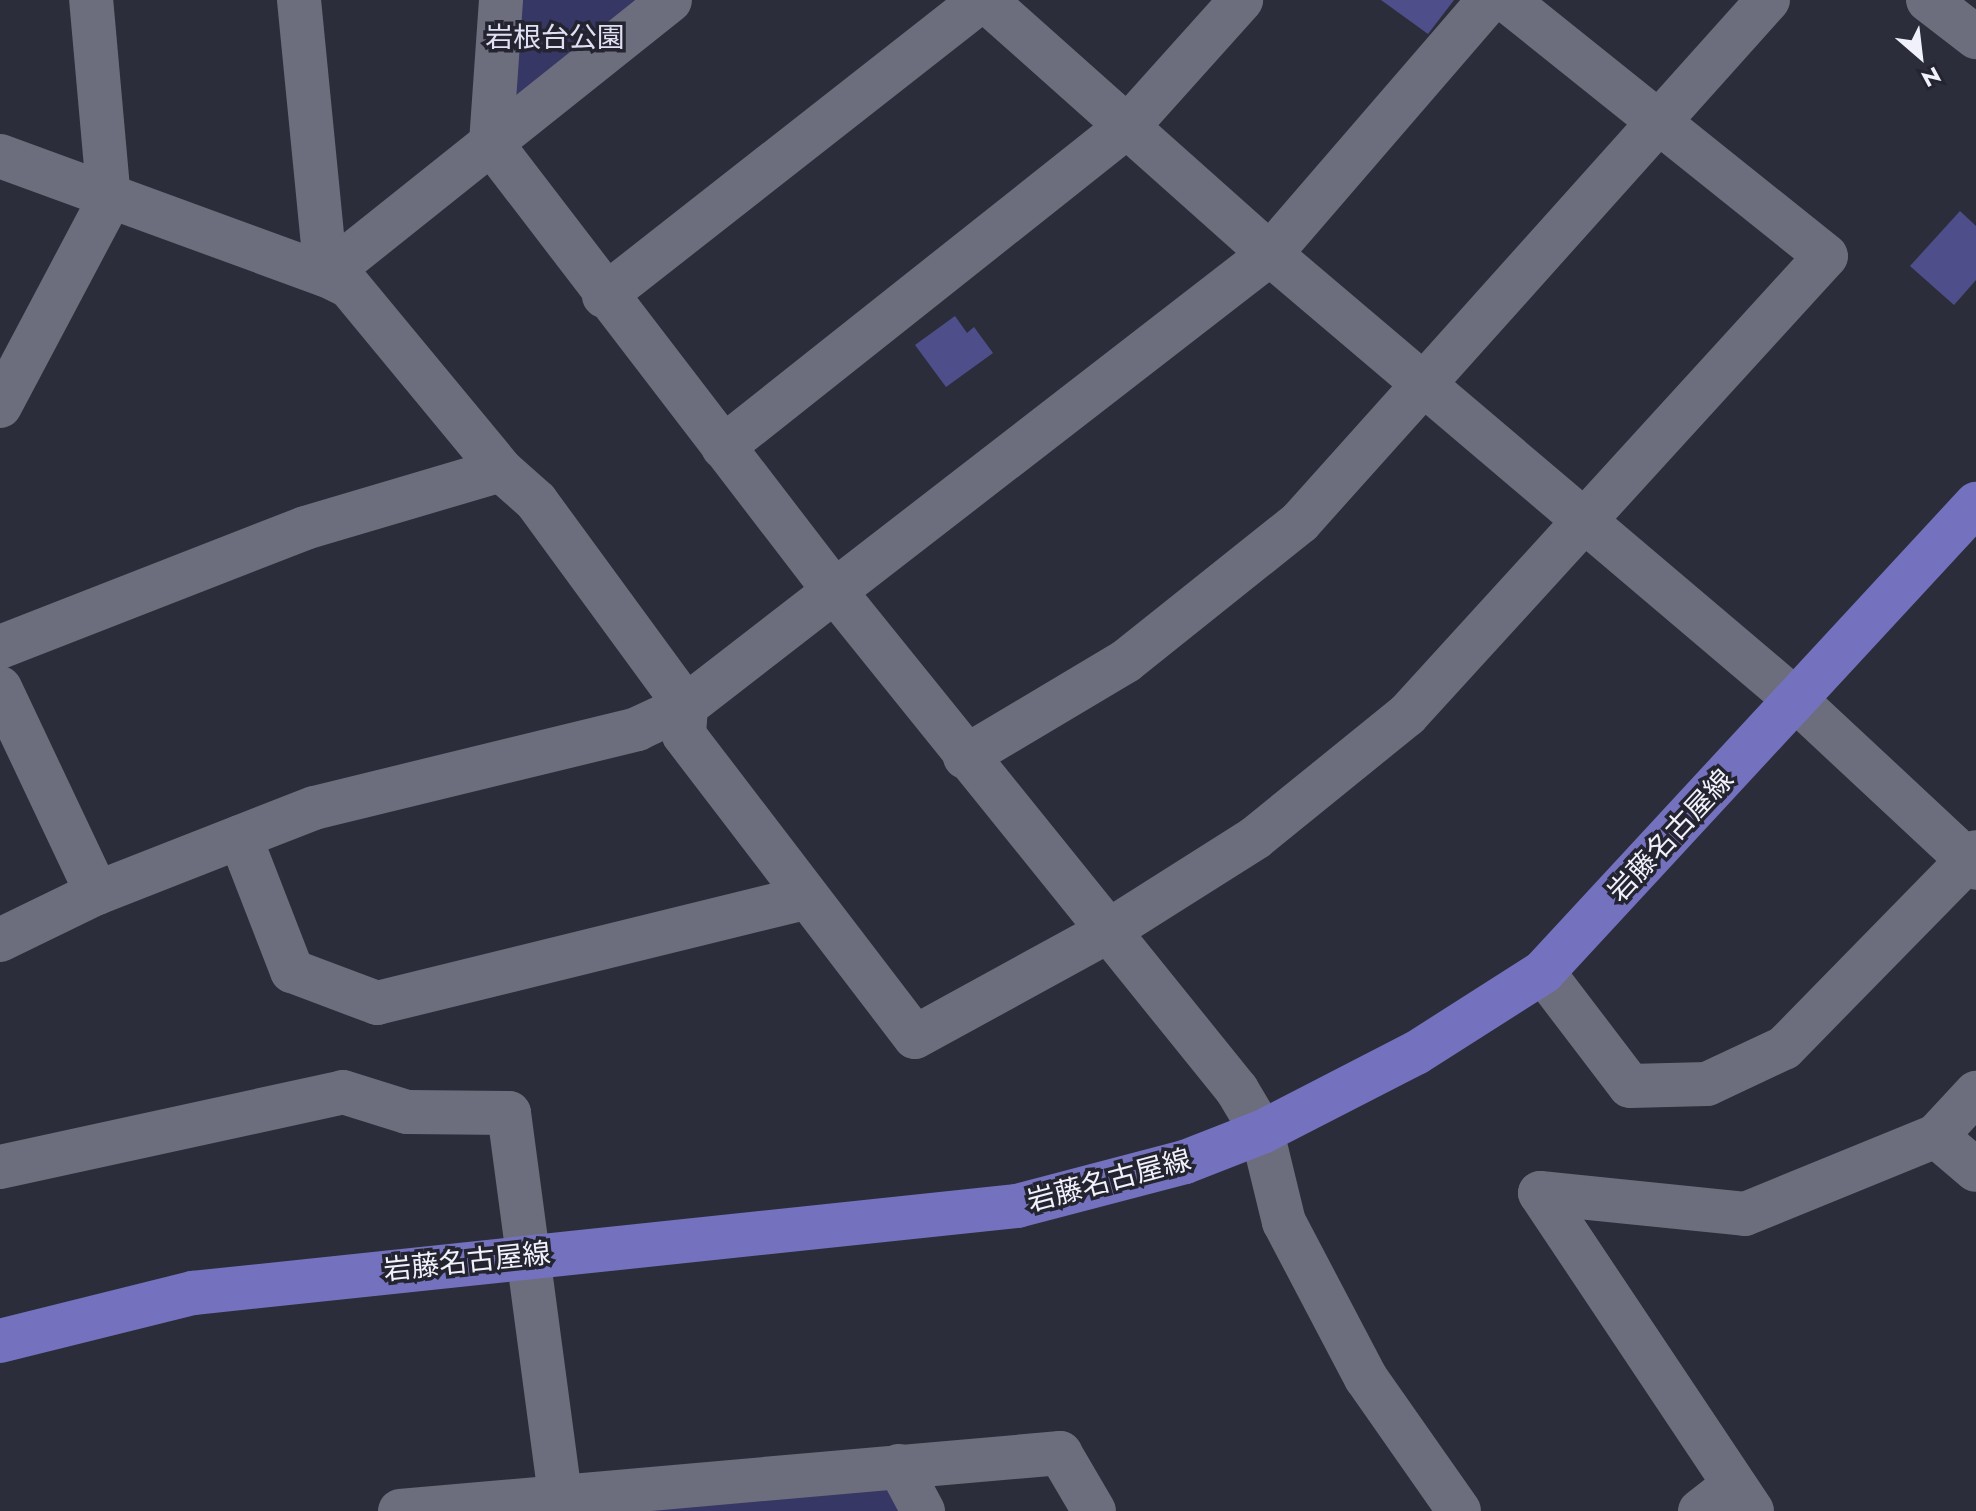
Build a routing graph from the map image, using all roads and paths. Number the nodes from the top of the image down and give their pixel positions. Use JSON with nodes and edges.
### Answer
{"nodes":[{"id":1,"x":91,"y":0,"type":"edge"},
{"id":2,"x":299,"y":0,"type":"edge"},
{"id":3,"x":501,"y":0,"type":"edge"},
{"id":4,"x":670,"y":0,"type":"edge"},
{"id":5,"x":983,"y":0,"type":"edge"},
{"id":6,"x":1241,"y":0,"type":"edge"},
{"id":7,"x":1489,"y":0,"type":"edge"},
{"id":8,"x":1507,"y":0,"type":"edge"},
{"id":9,"x":1768,"y":0,"type":"edge"},
{"id":10,"x":1928,"y":0,"type":"edge"},
{"id":11,"x":1976,"y":37,"type":"edge"},
{"id":12,"x":1655,"y":121,"type":"junction"},
{"id":13,"x":1129,"y":125,"type":"junction"},
{"id":14,"x":491,"y":143,"type":"junction"},
{"id":15,"x":0,"y":156,"type":"edge"},
{"id":16,"x":109,"y":200,"type":"junction"},
{"id":17,"x":1270,"y":254,"type":"junction"},
{"id":18,"x":326,"y":275,"type":"junction"},
{"id":19,"x":604,"y":296,"type":"junction"},
{"id":20,"x":1428,"y":383,"type":"junction"},
{"id":21,"x":0,"y":406,"type":"edge"},
{"id":22,"x":723,"y":447,"type":"junction"},
{"id":23,"x":501,"y":470,"type":"junction"},
{"id":24,"x":1976,"y":504,"type":"edge"},
{"id":25,"x":1583,"y":521,"type":"junction"},
{"id":26,"x":836,"y":593,"type":"junction"},
{"id":27,"x":0,"y":647,"type":"edge"},
{"id":28,"x":0,"y":688,"type":"edge"},
{"id":29,"x":1798,"y":702,"type":"junction"},
{"id":30,"x":686,"y":706,"type":"junction"},
{"id":31,"x":965,"y":757,"type":"junction"},
{"id":32,"x":240,"y":837,"type":"junction"},
{"id":33,"x":1973,"y":860,"type":"edge"},
{"id":34,"x":97,"y":893,"type":"junction"},
{"id":35,"x":807,"y":897,"type":"junction"},
{"id":36,"x":1105,"y":933,"type":"junction"},
{"id":37,"x":0,"y":940,"type":"edge"},
{"id":38,"x":1543,"y":972,"type":"junction"},
{"id":39,"x":1976,"y":1093,"type":"edge"},
{"id":40,"x":1262,"y":1132,"type":"junction"},
{"id":41,"x":1936,"y":1136,"type":"junction"},
{"id":42,"x":0,"y":1167,"type":"edge"},
{"id":43,"x":1976,"y":1170,"type":"edge"},
{"id":44,"x":532,"y":1255,"type":"junction"},
{"id":45,"x":0,"y":1341,"type":"edge"},
{"id":46,"x":899,"y":1466,"type":"junction"},
{"id":47,"x":560,"y":1495,"type":"junction"},
{"id":48,"x":1728,"y":1503,"type":"edge"},
{"id":49,"x":400,"y":1511,"type":"edge"},
{"id":50,"x":923,"y":1511,"type":"edge"},
{"id":51,"x":1094,"y":1511,"type":"edge"},
{"id":52,"x":1459,"y":1511,"type":"edge"}],
"edges":[{"from":1,"to":16,"type":"street"},
{"from":2,"to":18,"type":"street"},
{"from":3,"to":14,"type":"street"},
{"from":4,"to":14,"type":"street"},
{"from":5,"to":13,"type":"street"},
{"from":5,"to":19,"type":"street"},
{"from":6,"to":13,"type":"street"},
{"from":7,"to":17,"type":"street"},
{"from":8,"to":12,"type":"street"},
{"from":9,"to":12,"type":"street"},
{"from":10,"to":11,"type":"street"},
{"from":12,"to":20,"type":"street"},
{"from":12,"to":25,"type":"street"},
{"from":13,"to":17,"type":"street"},
{"from":13,"to":22,"type":"street"},
{"from":14,"to":18,"type":"street"},
{"from":14,"to":19,"type":"street"},
{"from":15,"to":16,"type":"street"},
{"from":16,"to":18,"type":"street"},
{"from":16,"to":21,"type":"street"},
{"from":17,"to":20,"type":"street"},
{"from":17,"to":26,"type":"street"},
{"from":18,"to":23,"type":"street"},
{"from":19,"to":22,"type":"street"},
{"from":20,"to":25,"type":"street"},
{"from":20,"to":31,"type":"street"},
{"from":22,"to":26,"type":"street"},
{"from":23,"to":27,"type":"street"},
{"from":23,"to":30,"type":"street"},
{"from":24,"to":29,"type":"main road","name":"岩藤名古屋線"},
{"from":25,"to":29,"type":"street"},
{"from":25,"to":36,"type":"street"},
{"from":26,"to":30,"type":"street"},
{"from":26,"to":31,"type":"street"},
{"from":28,"to":34,"type":"street"},
{"from":29,"to":33,"type":"street"},
{"from":29,"to":38,"type":"main road","name":"岩藤名古屋線"},
{"from":30,"to":32,"type":"street"},
{"from":30,"to":35,"type":"street"},
{"from":31,"to":36,"type":"street"},
{"from":32,"to":34,"type":"street"},
{"from":32,"to":35,"type":"street"},
{"from":33,"to":38,"type":"street"},
{"from":34,"to":37,"type":"street"},
{"from":35,"to":36,"type":"street"},
{"from":36,"to":40,"type":"street"},
{"from":38,"to":40,"type":"main road","name":"岩藤名古屋線"},
{"from":39,"to":41,"type":"street"},
{"from":40,"to":44,"type":"main road","name":"岩藤名古屋線"},
{"from":40,"to":52,"type":"street"},
{"from":41,"to":43,"type":"street"},
{"from":41,"to":48,"type":"street"},
{"from":42,"to":44,"type":"street"},
{"from":44,"to":45,"type":"main road","name":"岩藤名古屋線"},
{"from":44,"to":47,"type":"street"},
{"from":46,"to":47,"type":"street"},
{"from":46,"to":50,"type":"street"},
{"from":46,"to":51,"type":"street"},
{"from":47,"to":49,"type":"street"}]}
